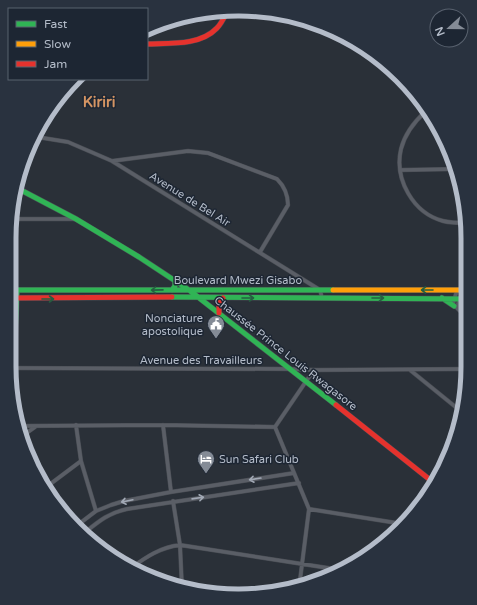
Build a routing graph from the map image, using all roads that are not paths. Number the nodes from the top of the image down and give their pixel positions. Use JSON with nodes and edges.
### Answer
{"nodes":[{"id":1,"x":224,"y":16,"type":"edge"},
{"id":2,"x":148,"y":44,"type":"edge"},
{"id":3,"x":423,"y":114,"type":"edge"},
{"id":4,"x":40,"y":138,"type":"edge"},
{"id":5,"x":112,"y":161,"type":"junction"},
{"id":6,"x":450,"y":169,"type":"edge"},
{"id":7,"x":401,"y":170,"type":"junction"},
{"id":8,"x":21,"y":190,"type":"edge"},
{"id":9,"x":17,"y":219,"type":"edge"},
{"id":10,"x":76,"y":219,"type":"junction"},
{"id":11,"x":461,"y":223,"type":"edge"},
{"id":12,"x":260,"y":252,"type":"junction"},
{"id":13,"x":175,"y":281,"type":"junction"},
{"id":14,"x":18,"y":290,"type":"joint"},
{"id":15,"x":172,"y":290,"type":"junction"},
{"id":16,"x":189,"y":290,"type":"junction"},
{"id":17,"x":320,"y":290,"type":"junction"},
{"id":18,"x":458,"y":290,"type":"joint"},
{"id":19,"x":97,"y":291,"type":"junction"},
{"id":20,"x":200,"y":297,"type":"junction"},
{"id":21,"x":461,"y":297,"type":"edge"},
{"id":22,"x":17,"y":298,"type":"junction"},
{"id":23,"x":97,"y":298,"type":"junction"},
{"id":24,"x":223,"y":298,"type":"junction"},
{"id":25,"x":322,"y":298,"type":"junction"},
{"id":26,"x":442,"y":298,"type":"junction"},
{"id":27,"x":457,"y":299,"type":"junction"},
{"id":28,"x":461,"y":299,"type":"edge"},
{"id":29,"x":454,"y":306,"type":"junction"},
{"id":30,"x":219,"y":312,"type":"junction"},
{"id":31,"x":460,"y":312,"type":"joint"},
{"id":32,"x":16,"y":318,"type":"edge"},
{"id":33,"x":16,"y":368,"type":"edge"},
{"id":34,"x":291,"y":369,"type":"junction"},
{"id":35,"x":461,"y":369,"type":"edge"},
{"id":36,"x":316,"y":370,"type":"junction"},
{"id":37,"x":410,"y":370,"type":"junction"},
{"id":38,"x":306,"y":381,"type":"junction"},
{"id":39,"x":457,"y":408,"type":"edge"},
{"id":40,"x":76,"y":425,"type":"junction"},
{"id":41,"x":163,"y":425,"type":"junction"},
{"id":42,"x":25,"y":426,"type":"edge"},
{"id":43,"x":35,"y":426,"type":"junction"},
{"id":44,"x":275,"y":426,"type":"junction"},
{"id":45,"x":26,"y":433,"type":"edge"},
{"id":46,"x":81,"y":461,"type":"junction"},
{"id":47,"x":294,"y":473,"type":"junction"},
{"id":48,"x":430,"y":480,"type":"edge"},
{"id":49,"x":299,"y":483,"type":"junction"},
{"id":50,"x":50,"y":484,"type":"edge"},
{"id":51,"x":171,"y":492,"type":"junction"},
{"id":52,"x":174,"y":501,"type":"junction"},
{"id":53,"x":309,"y":509,"type":"junction"},
{"id":54,"x":96,"y":511,"type":"junction"},
{"id":55,"x":80,"y":523,"type":"edge"},
{"id":56,"x":397,"y":523,"type":"edge"},
{"id":57,"x":88,"y":530,"type":"edge"},
{"id":58,"x":180,"y":545,"type":"junction"},
{"id":59,"x":137,"y":564,"type":"edge"},
{"id":60,"x":302,"y":565,"type":"junction"},
{"id":61,"x":331,"y":569,"type":"edge"},
{"id":62,"x":300,"y":580,"type":"edge"},
{"id":63,"x":182,"y":581,"type":"edge"}],
"edges":[{"from":1,"to":2,"type":"main road"},
{"from":3,"to":7,"type":"street"},
{"from":4,"to":5,"type":"street","name":"Avenue de Bel Air"},
{"from":5,"to":12,"type":"street","name":"Avenue de Bel Air"},
{"from":5,"to":12,"type":"street"},
{"from":6,"to":7,"type":"street"},
{"from":7,"to":11,"type":"street"},
{"from":8,"to":10,"type":"main road","name":"Chaussée Prince Louis Rwagasore"},
{"from":9,"to":10,"type":"street"},
{"from":10,"to":13,"type":"main road","name":"Chaussée Prince Louis Rwagasore"},
{"from":12,"to":17,"type":"street","name":"Avenue de Bel Air"},
{"from":13,"to":15,"type":"main road"},
{"from":13,"to":16,"type":"main road","name":"Chaussée Prince Louis Rwagasore"},
{"from":14,"to":19,"type":"main road","name":"Boulevard Mwezi Gisabo"},
{"from":14,"to":22,"type":"main road"},
{"from":15,"to":16,"type":"main road","name":"Boulevard Mwezi Gisabo"},
{"from":15,"to":19,"type":"main road","name":"Boulevard Mwezi Gisabo","one_way":true},
{"from":16,"to":17,"type":"main road","name":"Boulevard Mwezi Gisabo"},
{"from":16,"to":20,"type":"main road","name":"Chaussée Prince Louis Rwagasore"},
{"from":18,"to":17,"type":"main road","name":"Boulevard Mwezi Gisabo","one_way":true},
{"from":17,"to":25,"type":"street"},
{"from":18,"to":27,"type":"street"},
{"from":19,"to":23,"type":"main road"},
{"from":20,"to":23,"type":"main road","name":"Boulevard Mwezi Gisabo"},
{"from":20,"to":24,"type":"main road","name":"Boulevard Mwezi Gisabo"},
{"from":20,"to":30,"type":"main road","name":"Chaussée Prince Louis Rwagasore"},
{"from":21,"to":27,"type":"street"},
{"from":22,"to":23,"type":"main road","name":"Boulevard Mwezi Gisabo","one_way":true},
{"from":22,"to":32,"type":"main road"},
{"from":24,"to":25,"type":"main road","name":"Boulevard Mwezi Gisabo","one_way":true},
{"from":24,"to":30,"type":"main road"},
{"from":25,"to":26,"type":"main road","name":"Boulevard Mwezi Gisabo","one_way":true},
{"from":26,"to":27,"type":"main road","name":"Boulevard Mwezi Gisabo"},
{"from":26,"to":29,"type":"main road"},
{"from":27,"to":28,"type":"main road","name":"Boulevard Mwezi Gisabo"},
{"from":27,"to":29,"type":"street"},
{"from":27,"to":31,"type":"street"},
{"from":29,"to":31,"type":"street"},
{"from":30,"to":34,"type":"main road","name":"Chaussée Prince Louis Rwagasore"},
{"from":33,"to":34,"type":"street","name":"Avenue des Travailleurs"},
{"from":34,"to":36,"type":"street","name":"Avenue des Travailleurs"},
{"from":34,"to":38,"type":"main road","name":"Chaussée Prince Louis Rwagasore"},
{"from":35,"to":37,"type":"street","name":"Avenue des Travailleurs"},
{"from":36,"to":37,"type":"street","name":"Avenue des Travailleurs"},
{"from":36,"to":38,"type":"street"},
{"from":37,"to":39,"type":"street"},
{"from":38,"to":44,"type":"street"},
{"from":38,"to":48,"type":"main road","name":"Chaussée Prince Louis Rwagasore"},
{"from":40,"to":41,"type":"street"},
{"from":40,"to":43,"type":"street"},
{"from":40,"to":46,"type":"street"},
{"from":41,"to":44,"type":"street"},
{"from":41,"to":51,"type":"street"},
{"from":42,"to":43,"type":"street"},
{"from":43,"to":45,"type":"street"},
{"from":44,"to":47,"type":"street"},
{"from":46,"to":50,"type":"street"},
{"from":46,"to":54,"type":"street"},
{"from":47,"to":49,"type":"street"},
{"from":47,"to":51,"type":"street","one_way":true},
{"from":52,"to":49,"type":"street","one_way":true},
{"from":49,"to":53,"type":"street"},
{"from":51,"to":54,"type":"street","one_way":true},
{"from":52,"to":57,"type":"street"},
{"from":52,"to":58,"type":"street"},
{"from":53,"to":56,"type":"street"},
{"from":53,"to":60,"type":"street"},
{"from":54,"to":55,"type":"street"},
{"from":58,"to":59,"type":"street"},
{"from":58,"to":60,"type":"street"},
{"from":58,"to":63,"type":"street"},
{"from":60,"to":61,"type":"street"},
{"from":60,"to":62,"type":"street"}]}
